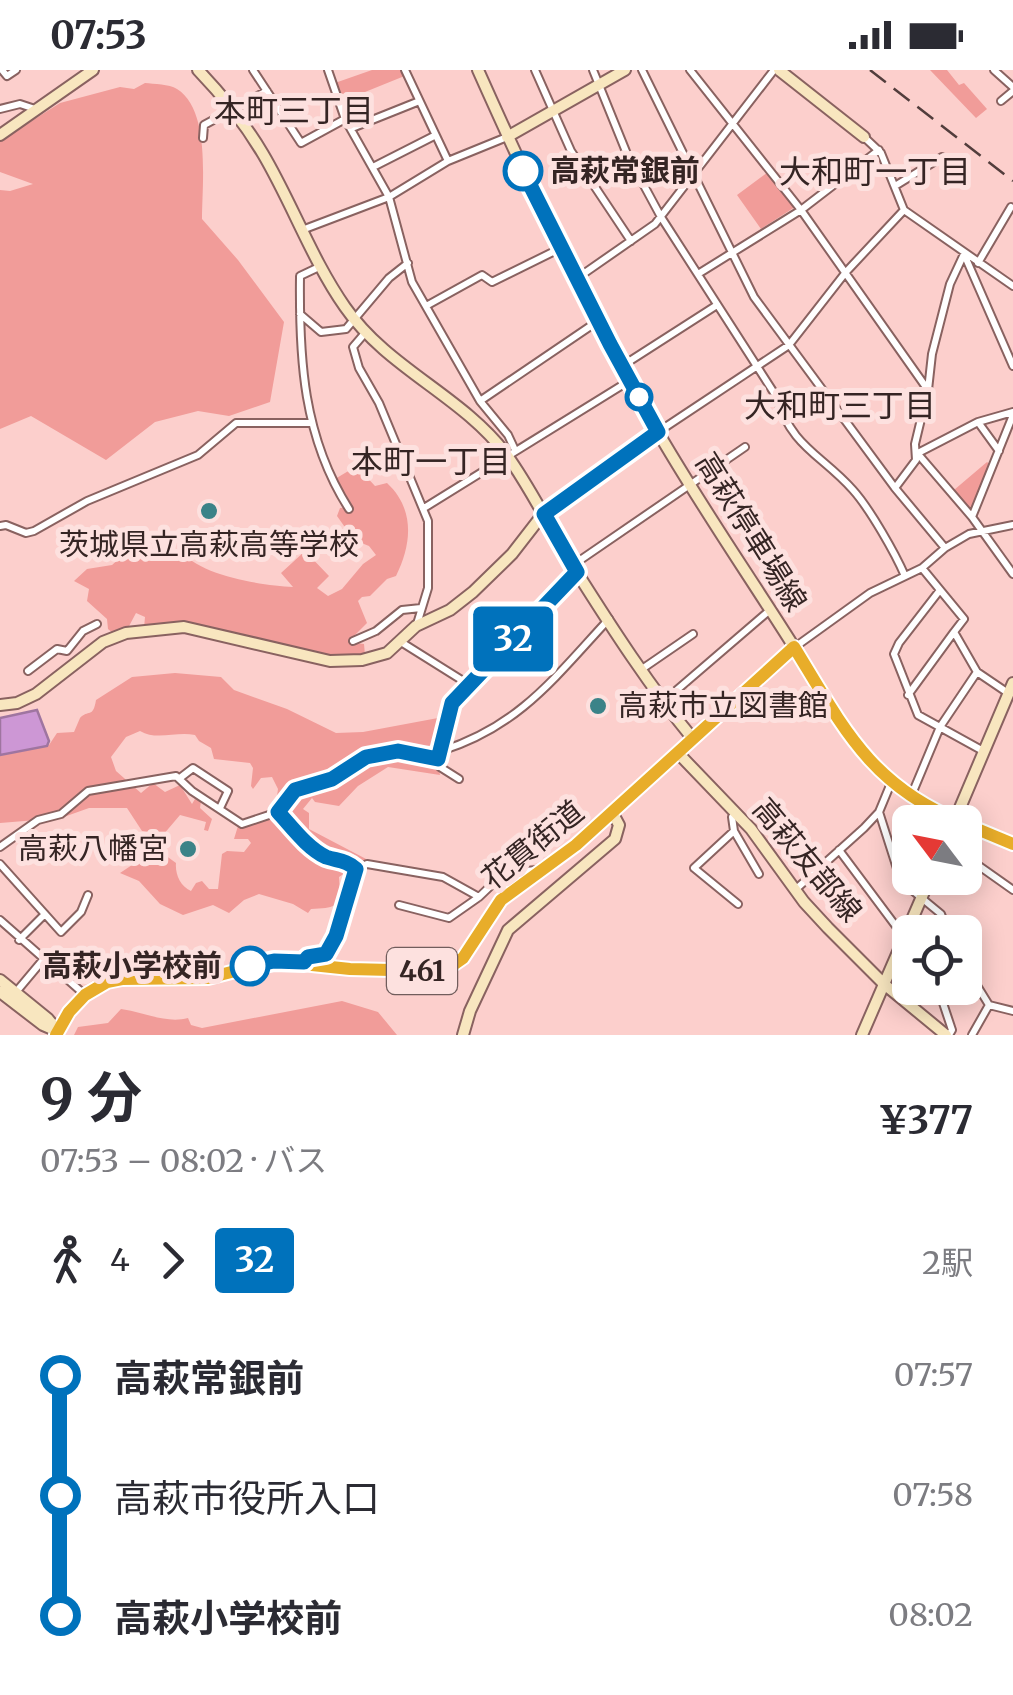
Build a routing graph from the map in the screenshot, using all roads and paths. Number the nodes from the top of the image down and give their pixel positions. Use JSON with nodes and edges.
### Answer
{"nodes":[{"id":1,"x":2,"y":70,"type":"edge"},
{"id":2,"x":16,"y":70,"type":"edge"},
{"id":3,"x":198,"y":70,"type":"edge"},
{"id":4,"x":253,"y":70,"type":"edge"},
{"id":5,"x":328,"y":70,"type":"edge"},
{"id":6,"x":405,"y":70,"type":"edge"},
{"id":7,"x":478,"y":70,"type":"edge"},
{"id":8,"x":535,"y":70,"type":"edge"},
{"id":9,"x":593,"y":70,"type":"edge"},
{"id":10,"x":625,"y":70,"type":"edge"},
{"id":11,"x":642,"y":70,"type":"edge"},
{"id":12,"x":690,"y":70,"type":"edge"},
{"id":13,"x":777,"y":70,"type":"edge"},
{"id":14,"x":994,"y":70,"type":"edge"},
{"id":15,"x":89,"y":71,"type":"edge"},
{"id":16,"x":598,"y":85,"type":"junction"},
{"id":17,"x":1013,"y":89,"type":"edge"},
{"id":18,"x":268,"y":91,"type":"junction"},
{"id":19,"x":1001,"y":101,"type":"dead end"},
{"id":20,"x":418,"y":102,"type":"junction"},
{"id":21,"x":234,"y":109,"type":"junction"},
{"id":22,"x":0,"y":110,"type":"edge"},
{"id":23,"x":36,"y":110,"type":"junction"},
{"id":24,"x":552,"y":111,"type":"junction"},
{"id":25,"x":346,"y":119,"type":"junction"},
{"id":26,"x":733,"y":123,"type":"junction"},
{"id":27,"x":352,"y":128,"type":"junction"},
{"id":28,"x":0,"y":135,"type":"edge"},
{"id":29,"x":435,"y":136,"type":"junction"},
{"id":30,"x":508,"y":137,"type":"junction"},
{"id":31,"x":864,"y":137,"type":"joint"},
{"id":32,"x":203,"y":138,"type":"dead end"},
{"id":33,"x":878,"y":150,"type":"junction"},
{"id":34,"x":942,"y":158,"type":"dead end"},
{"id":35,"x":448,"y":160,"type":"junction"},
{"id":36,"x":373,"y":167,"type":"junction"},
{"id":37,"x":693,"y":175,"type":"junction"},
{"id":38,"x":895,"y":186,"type":"junction"},
{"id":39,"x":389,"y":197,"type":"junction"},
{"id":40,"x":1011,"y":206,"type":"edge"},
{"id":41,"x":801,"y":210,"type":"junction"},
{"id":42,"x":904,"y":210,"type":"junction"},
{"id":43,"x":660,"y":217,"type":"junction"},
{"id":44,"x":302,"y":230,"type":"junction"},
{"id":45,"x":631,"y":241,"type":"junction"},
{"id":46,"x":561,"y":248,"type":"junction"},
{"id":47,"x":731,"y":254,"type":"junction"},
{"id":48,"x":964,"y":254,"type":"junction"},
{"id":49,"x":408,"y":263,"type":"junction"},
{"id":50,"x":978,"y":263,"type":"junction"},
{"id":51,"x":321,"y":266,"type":"junction"},
{"id":52,"x":846,"y":272,"type":"junction"},
{"id":53,"x":698,"y":274,"type":"junction"},
{"id":54,"x":576,"y":279,"type":"junction"},
{"id":55,"x":1013,"y":286,"type":"edge"},
{"id":56,"x":717,"y":305,"type":"junction"},
{"id":57,"x":426,"y":306,"type":"junction"},
{"id":58,"x":300,"y":313,"type":"junction"},
{"id":59,"x":598,"y":321,"type":"junction"},
{"id":60,"x":356,"y":322,"type":"junction"},
{"id":61,"x":365,"y":333,"type":"junction"},
{"id":62,"x":789,"y":345,"type":"junction"},
{"id":63,"x":621,"y":366,"type":"junction"},
{"id":64,"x":755,"y":366,"type":"junction"},
{"id":65,"x":1013,"y":366,"type":"edge"},
{"id":66,"x":629,"y":381,"type":"junction"},
{"id":67,"x":928,"y":390,"type":"junction"},
{"id":68,"x":480,"y":401,"type":"junction"},
{"id":69,"x":1013,"y":413,"type":"edge"},
{"id":70,"x":978,"y":422,"type":"junction"},
{"id":71,"x":310,"y":423,"type":"junction"},
{"id":72,"x":658,"y":432,"type":"junction"},
{"id":73,"x":745,"y":447,"type":"dead end"},
{"id":74,"x":999,"y":451,"type":"junction"},
{"id":75,"x":511,"y":452,"type":"junction"},
{"id":76,"x":918,"y":454,"type":"junction"},
{"id":77,"x":692,"y":483,"type":"junction"},
{"id":78,"x":895,"y":488,"type":"junction"},
{"id":79,"x":349,"y":508,"type":"dead end"},
{"id":80,"x":424,"y":508,"type":"junction"},
{"id":81,"x":544,"y":514,"type":"junction"},
{"id":82,"x":972,"y":517,"type":"junction"},
{"id":83,"x":1013,"y":524,"type":"edge"},
{"id":84,"x":0,"y":526,"type":"edge"},
{"id":85,"x":983,"y":530,"type":"junction"},
{"id":86,"x":945,"y":548,"type":"junction"},
{"id":87,"x":922,"y":568,"type":"junction"},
{"id":88,"x":575,"y":569,"type":"junction"},
{"id":89,"x":1013,"y":574,"type":"edge"},
{"id":90,"x":906,"y":576,"type":"junction"},
{"id":91,"x":940,"y":590,"type":"junction"},
{"id":92,"x":421,"y":608,"type":"junction"},
{"id":93,"x":770,"y":610,"type":"junction"},
{"id":94,"x":609,"y":620,"type":"junction"},
{"id":95,"x":97,"y":624,"type":"dead end"},
{"id":96,"x":416,"y":626,"type":"junction"},
{"id":97,"x":954,"y":632,"type":"junction"},
{"id":98,"x":693,"y":634,"type":"dead end"},
{"id":99,"x":353,"y":641,"type":"dead end"},
{"id":100,"x":401,"y":642,"type":"junction"},
{"id":101,"x":794,"y":648,"type":"junction"},
{"id":102,"x":68,"y":651,"type":"junction"},
{"id":103,"x":642,"y":670,"type":"junction"},
{"id":104,"x":28,"y":671,"type":"dead end"},
{"id":105,"x":64,"y":672,"type":"junction"},
{"id":106,"x":977,"y":672,"type":"junction"},
{"id":107,"x":468,"y":684,"type":"junction"},
{"id":108,"x":1011,"y":688,"type":"edge"},
{"id":109,"x":908,"y":696,"type":"junction"},
{"id":110,"x":664,"y":702,"type":"junction"},
{"id":111,"x":0,"y":705,"type":"edge"},
{"id":112,"x":940,"y":728,"type":"junction"},
{"id":113,"x":693,"y":739,"type":"junction"},
{"id":114,"x":985,"y":752,"type":"junction"},
{"id":115,"x":678,"y":753,"type":"junction"},
{"id":116,"x":440,"y":755,"type":"junction"},
{"id":117,"x":180,"y":778,"type":"junction"},
{"id":118,"x":459,"y":779,"type":"dead end"},
{"id":119,"x":891,"y":783,"type":"junction"},
{"id":120,"x":910,"y":798,"type":"junction"},
{"id":121,"x":924,"y":805,"type":"edge"},
{"id":122,"x":965,"y":805,"type":"edge"},
{"id":123,"x":220,"y":808,"type":"junction"},
{"id":124,"x":278,"y":812,"type":"junction"},
{"id":125,"x":612,"y":812,"type":"junction"},
{"id":126,"x":878,"y":812,"type":"junction"},
{"id":127,"x":737,"y":814,"type":"junction"},
{"id":128,"x":734,"y":831,"type":"junction"},
{"id":129,"x":982,"y":831,"type":"edge"},
{"id":130,"x":1013,"y":844,"type":"edge"},
{"id":131,"x":0,"y":847,"type":"edge"},
{"id":132,"x":839,"y":850,"type":"junction"},
{"id":133,"x":0,"y":864,"type":"edge"},
{"id":134,"x":982,"y":868,"type":"edge"},
{"id":135,"x":356,"y":869,"type":"junction"},
{"id":136,"x":542,"y":870,"type":"junction"},
{"id":137,"x":759,"y":874,"type":"dead end"},
{"id":138,"x":795,"y":890,"type":"junction"},
{"id":139,"x":1013,"y":890,"type":"edge"},
{"id":140,"x":88,"y":895,"type":"dead end"},
{"id":141,"x":923,"y":895,"type":"edge"},
{"id":142,"x":480,"y":896,"type":"junction"},
{"id":143,"x":922,"y":898,"type":"junction"},
{"id":144,"x":738,"y":904,"type":"dead end"},
{"id":145,"x":399,"y":905,"type":"dead end"},
{"id":146,"x":44,"y":914,"type":"junction"},
{"id":147,"x":916,"y":915,"type":"edge"},
{"id":148,"x":942,"y":915,"type":"edge"},
{"id":149,"x":0,"y":920,"type":"edge"},
{"id":150,"x":892,"y":921,"type":"edge"},
{"id":151,"x":19,"y":940,"type":"junction"},
{"id":152,"x":42,"y":960,"type":"junction"},
{"id":153,"x":304,"y":962,"type":"junction"},
{"id":154,"x":892,"y":969,"type":"edge"},
{"id":155,"x":0,"y":980,"type":"edge"},
{"id":156,"x":884,"y":984,"type":"junction"},
{"id":157,"x":0,"y":992,"type":"edge"},
{"id":158,"x":15,"y":993,"type":"junction"},
{"id":159,"x":85,"y":995,"type":"junction"},
{"id":160,"x":982,"y":995,"type":"edge"},
{"id":161,"x":944,"y":1005,"type":"edge"},
{"id":162,"x":988,"y":1005,"type":"junction"},
{"id":163,"x":1012,"y":1013,"type":"edge"},
{"id":164,"x":57,"y":1033,"type":"edge"},
{"id":165,"x":463,"y":1035,"type":"edge"},
{"id":166,"x":862,"y":1035,"type":"edge"},
{"id":167,"x":948,"y":1035,"type":"edge"},
{"id":168,"x":972,"y":1035,"type":"edge"}],
"edges":[{"from":1,"to":2,"type":"street"},
{"from":3,"to":21,"type":"street"},
{"from":4,"to":18,"type":"street"},
{"from":5,"to":25,"type":"street"},
{"from":6,"to":20,"type":"street"},
{"from":7,"to":30,"type":"street","name":"高萩停車場線"},
{"from":8,"to":24,"type":"street"},
{"from":9,"to":16,"type":"street"},
{"from":10,"to":16,"type":"street"},
{"from":11,"to":37,"type":"street"},
{"from":12,"to":26,"type":"street"},
{"from":13,"to":26,"type":"street"},
{"from":13,"to":31,"type":"street"},
{"from":14,"to":17,"type":"street"},
{"from":15,"to":23,"type":"street"},
{"from":16,"to":24,"type":"street"},
{"from":16,"to":43,"type":"street"},
{"from":17,"to":19,"type":"street"},
{"from":18,"to":21,"type":"street"},
{"from":18,"to":25,"type":"street"},
{"from":20,"to":27,"type":"street"},
{"from":20,"to":29,"type":"street"},
{"from":21,"to":32,"type":"street"},
{"from":21,"to":44,"type":"street"},
{"from":22,"to":23,"type":"street"},
{"from":23,"to":28,"type":"street"},
{"from":24,"to":30,"type":"street"},
{"from":24,"to":45,"type":"street"},
{"from":25,"to":27,"type":"street"},
{"from":26,"to":37,"type":"street"},
{"from":26,"to":41,"type":"street"},
{"from":27,"to":36,"type":"street"},
{"from":29,"to":35,"type":"street"},
{"from":29,"to":36,"type":"street"},
{"from":30,"to":35,"type":"street"},
{"from":30,"to":46,"type":"street","name":"高萩停車場線"},
{"from":31,"to":33,"type":"street"},
{"from":33,"to":38,"type":"street"},
{"from":33,"to":41,"type":"street"},
{"from":34,"to":38,"type":"street"},
{"from":35,"to":39,"type":"street"},
{"from":36,"to":39,"type":"street"},
{"from":37,"to":43,"type":"street"},
{"from":37,"to":47,"type":"street"},
{"from":38,"to":42,"type":"street"},
{"from":39,"to":44,"type":"street"},
{"from":39,"to":49,"type":"street"},
{"from":40,"to":50,"type":"street"},
{"from":41,"to":47,"type":"street"},
{"from":41,"to":52,"type":"street"},
{"from":42,"to":48,"type":"street"},
{"from":42,"to":52,"type":"street"},
{"from":43,"to":45,"type":"street"},
{"from":43,"to":53,"type":"street"},
{"from":44,"to":51,"type":"street"},
{"from":45,"to":54,"type":"street"},
{"from":46,"to":54,"type":"street","name":"高萩停車場線"},
{"from":46,"to":57,"type":"street"},
{"from":47,"to":53,"type":"street"},
{"from":47,"to":62,"type":"street"},
{"from":48,"to":50,"type":"street"},
{"from":48,"to":65,"type":"street"},
{"from":48,"to":67,"type":"street"},
{"from":49,"to":57,"type":"street"},
{"from":49,"to":60,"type":"street"},
{"from":50,"to":55,"type":"street"},
{"from":51,"to":58,"type":"street"},
{"from":51,"to":60,"type":"street"},
{"from":52,"to":62,"type":"street"},
{"from":52,"to":67,"type":"street"},
{"from":53,"to":56,"type":"street"},
{"from":54,"to":59,"type":"street","name":"高萩停車場線"},
{"from":56,"to":63,"type":"street"},
{"from":56,"to":64,"type":"street"},
{"from":57,"to":68,"type":"street"},
{"from":58,"to":60,"type":"street"},
{"from":58,"to":71,"type":"street"},
{"from":59,"to":63,"type":"street","name":"高萩停車場線"},
{"from":59,"to":68,"type":"street"},
{"from":60,"to":61,"type":"street"},
{"from":61,"to":75,"type":"street"},
{"from":61,"to":80,"type":"street"},
{"from":62,"to":64,"type":"street"},
{"from":62,"to":78,"type":"street"},
{"from":63,"to":66,"type":"street","name":"高萩停車場線"},
{"from":64,"to":72,"type":"street"},
{"from":64,"to":90,"type":"street"},
{"from":66,"to":72,"type":"street","name":"高萩停車場線"},
{"from":66,"to":75,"type":"street"},
{"from":67,"to":76,"type":"street"},
{"from":68,"to":75,"type":"street"},
{"from":69,"to":70,"type":"street"},
{"from":69,"to":74,"type":"street"},
{"from":70,"to":74,"type":"street"},
{"from":70,"to":76,"type":"street"},
{"from":71,"to":79,"type":"street"},
{"from":71,"to":84,"type":"street"},
{"from":72,"to":77,"type":"street","name":"高萩停車場線"},
{"from":72,"to":81,"type":"street"},
{"from":73,"to":77,"type":"street"},
{"from":74,"to":82,"type":"street"},
{"from":75,"to":80,"type":"street"},
{"from":75,"to":81,"type":"street"},
{"from":76,"to":78,"type":"street"},
{"from":76,"to":82,"type":"street"},
{"from":77,"to":88,"type":"street"},
{"from":77,"to":93,"type":"street","name":"高萩停車場線"},
{"from":78,"to":86,"type":"street"},
{"from":80,"to":92,"type":"street"},
{"from":81,"to":88,"type":"street"},
{"from":81,"to":96,"type":"street"},
{"from":82,"to":85,"type":"street"},
{"from":83,"to":85,"type":"street"},
{"from":85,"to":86,"type":"street"},
{"from":85,"to":89,"type":"street"},
{"from":86,"to":87,"type":"street"},
{"from":87,"to":90,"type":"street"},
{"from":87,"to":91,"type":"street"},
{"from":88,"to":94,"type":"street"},
{"from":88,"to":107,"type":"street"},
{"from":90,"to":101,"type":"street"},
{"from":91,"to":97,"type":"street"},
{"from":91,"to":109,"type":"street"},
{"from":92,"to":96,"type":"street"},
{"from":92,"to":99,"type":"street"},
{"from":93,"to":101,"type":"street","name":"高萩停車場線"},
{"from":93,"to":110,"type":"street"},
{"from":94,"to":103,"type":"street"},
{"from":94,"to":116,"type":"street"},
{"from":95,"to":102,"type":"street"},
{"from":96,"to":100,"type":"street"},
{"from":97,"to":106,"type":"street"},
{"from":97,"to":109,"type":"street"},
{"from":98,"to":103,"type":"street"},
{"from":100,"to":105,"type":"street"},
{"from":100,"to":107,"type":"street"},
{"from":101,"to":113,"type":"highway","name":"花貫街道","number":"461"},
{"from":101,"to":119,"type":"highway"},
{"from":102,"to":104,"type":"street"},
{"from":102,"to":105,"type":"street"},
{"from":103,"to":110,"type":"street"},
{"from":105,"to":111,"type":"street"},
{"from":106,"to":108,"type":"street"},
{"from":106,"to":112,"type":"street"},
{"from":107,"to":116,"type":"street"},
{"from":108,"to":114,"type":"street"},
{"from":109,"to":112,"type":"street"},
{"from":110,"to":113,"type":"street"},
{"from":112,"to":114,"type":"street"},
{"from":112,"to":120,"type":"street"},
{"from":113,"to":115,"type":"highway","name":"花貫街道","number":"461"},
{"from":114,"to":122,"type":"street"},
{"from":115,"to":125,"type":"highway","name":"花貫街道","number":"461"},
{"from":115,"to":127,"type":"street","name":"高萩友部線"},
{"from":116,"to":118,"type":"street"},
{"from":116,"to":124,"type":"street"},
{"from":117,"to":123,"type":"street"},
{"from":117,"to":123,"type":"street"},
{"from":117,"to":131,"type":"street"},
{"from":119,"to":120,"type":"highway"},
{"from":119,"to":126,"type":"street"},
{"from":120,"to":121,"type":"highway"},
{"from":123,"to":124,"type":"street"},
{"from":124,"to":135,"type":"street"},
{"from":125,"to":136,"type":"highway","name":"花貫街道","number":"461"},
{"from":125,"to":165,"type":"street"},
{"from":126,"to":132,"type":"street"},
{"from":126,"to":143,"type":"street"},
{"from":127,"to":128,"type":"street"},
{"from":127,"to":138,"type":"street","name":"高萩友部線"},
{"from":128,"to":137,"type":"street"},
{"from":128,"to":144,"type":"street"},
{"from":129,"to":130,"type":"highway"},
{"from":132,"to":138,"type":"street"},
{"from":132,"to":150,"type":"street"},
{"from":133,"to":146,"type":"street"},
{"from":134,"to":139,"type":"street"},
{"from":135,"to":142,"type":"street"},
{"from":135,"to":153,"type":"street"},
{"from":136,"to":142,"type":"street"},
{"from":136,"to":153,"type":"highway","name":"花貫街道","number":"461"},
{"from":138,"to":156,"type":"street","name":"高萩友部線"},
{"from":140,"to":146,"type":"street"},
{"from":141,"to":143,"type":"street"},
{"from":142,"to":145,"type":"street"},
{"from":143,"to":147,"type":"street"},
{"from":143,"to":148,"type":"street"},
{"from":146,"to":151,"type":"street"},
{"from":149,"to":151,"type":"street"},
{"from":151,"to":152,"type":"street"},
{"from":152,"to":158,"type":"street"},
{"from":152,"to":159,"type":"street"},
{"from":153,"to":159,"type":"highway","name":"花貫街道","number":"461"},
{"from":154,"to":156,"type":"street"},
{"from":155,"to":158,"type":"street"},
{"from":156,"to":166,"type":"street"},
{"from":156,"to":167,"type":"street","name":"高萩友部線"},
{"from":157,"to":164,"type":"street"},
{"from":158,"to":164,"type":"street"},
{"from":159,"to":164,"type":"highway"},
{"from":160,"to":162,"type":"street"},
{"from":161,"to":167,"type":"street"},
{"from":162,"to":163,"type":"street"},
{"from":162,"to":168,"type":"street"}]}
